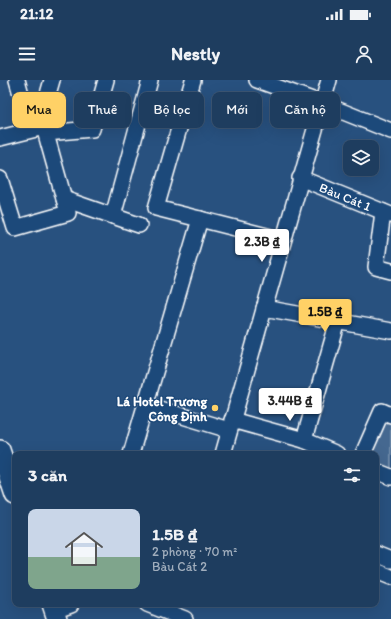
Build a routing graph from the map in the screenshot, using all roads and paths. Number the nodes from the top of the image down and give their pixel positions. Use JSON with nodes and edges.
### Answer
{"nodes":[{"id":1,"x":17,"y":80,"type":"edge"},
{"id":2,"x":52,"y":80,"type":"edge"},
{"id":3,"x":106,"y":80,"type":"edge"},
{"id":4,"x":150,"y":80,"type":"edge"},
{"id":5,"x":193,"y":80,"type":"edge"},
{"id":6,"x":257,"y":80,"type":"edge"},
{"id":7,"x":329,"y":80,"type":"edge"},
{"id":8,"x":20,"y":92,"type":"edge"},
{"id":9,"x":50,"y":92,"type":"edge"},
{"id":10,"x":290,"y":92,"type":"edge"},
{"id":11,"x":325,"y":92,"type":"edge"},
{"id":12,"x":340,"y":111,"type":"edge"},
{"id":13,"x":43,"y":128,"type":"junction"},
{"id":14,"x":314,"y":128,"type":"edge"},
{"id":15,"x":391,"y":131,"type":"edge"},
{"id":16,"x":0,"y":138,"type":"edge"},
{"id":17,"x":300,"y":178,"type":"junction"},
{"id":18,"x":0,"y":179,"type":"edge"},
{"id":19,"x":64,"y":199,"type":"junction"},
{"id":20,"x":387,"y":213,"type":"edge"},
{"id":21,"x":113,"y":216,"type":"junction"},
{"id":22,"x":200,"y":219,"type":"junction"},
{"id":23,"x":139,"y":225,"type":"dead end"},
{"id":24,"x":283,"y":240,"type":"junction"},
{"id":25,"x":391,"y":271,"type":"edge"},
{"id":26,"x":264,"y":308,"type":"junction"},
{"id":27,"x":338,"y":321,"type":"junction"},
{"id":28,"x":391,"y":331,"type":"edge"},
{"id":29,"x":146,"y":405,"type":"junction"},
{"id":30,"x":391,"y":415,"type":"edge"},
{"id":31,"x":231,"y":425,"type":"junction"},
{"id":32,"x":304,"y":440,"type":"junction"},
{"id":33,"x":0,"y":450,"type":"edge"},
{"id":34,"x":132,"y":451,"type":"edge"},
{"id":35,"x":223,"y":451,"type":"edge"},
{"id":36,"x":330,"y":451,"type":"edge"},
{"id":37,"x":364,"y":451,"type":"edge"},
{"id":38,"x":379,"y":472,"type":"edge"},
{"id":39,"x":391,"y":477,"type":"edge"},
{"id":40,"x":12,"y":486,"type":"edge"},
{"id":41,"x":379,"y":555,"type":"edge"},
{"id":42,"x":391,"y":560,"type":"edge"},
{"id":43,"x":379,"y":572,"type":"edge"},
{"id":44,"x":391,"y":577,"type":"edge"},
{"id":45,"x":64,"y":607,"type":"edge"},
{"id":46,"x":155,"y":607,"type":"edge"},
{"id":47,"x":54,"y":611,"type":"edge"},
{"id":48,"x":185,"y":619,"type":"edge"}],
"edges":[{"from":1,"to":8,"type":"street"},
{"from":2,"to":9,"type":"street"},
{"from":3,"to":13,"type":"street"},
{"from":4,"to":21,"type":"street"},
{"from":5,"to":22,"type":"street"},
{"from":6,"to":10,"type":"street"},
{"from":7,"to":11,"type":"street"},
{"from":12,"to":15,"type":"street"},
{"from":13,"to":16,"type":"street"},
{"from":13,"to":19,"type":"street"},
{"from":14,"to":17,"type":"street"},
{"from":17,"to":20,"type":"street","name":"Bàu Cát 1"},
{"from":17,"to":24,"type":"street"},
{"from":18,"to":19,"type":"street"},
{"from":19,"to":21,"type":"street"},
{"from":20,"to":25,"type":"street"},
{"from":21,"to":23,"type":"street"},
{"from":22,"to":24,"type":"street"},
{"from":22,"to":29,"type":"street"},
{"from":24,"to":26,"type":"street"},
{"from":26,"to":27,"type":"street"},
{"from":26,"to":31,"type":"street"},
{"from":27,"to":28,"type":"street"},
{"from":27,"to":32,"type":"street"},
{"from":29,"to":31,"type":"street"},
{"from":29,"to":34,"type":"street"},
{"from":30,"to":37,"type":"street"},
{"from":31,"to":32,"type":"street"},
{"from":31,"to":35,"type":"street"},
{"from":32,"to":36,"type":"street"},
{"from":33,"to":40,"type":"main road"},
{"from":38,"to":39,"type":"street"},
{"from":41,"to":42,"type":"street"},
{"from":43,"to":44,"type":"street"},
{"from":45,"to":47,"type":"street"},
{"from":46,"to":48,"type":"street"}]}
